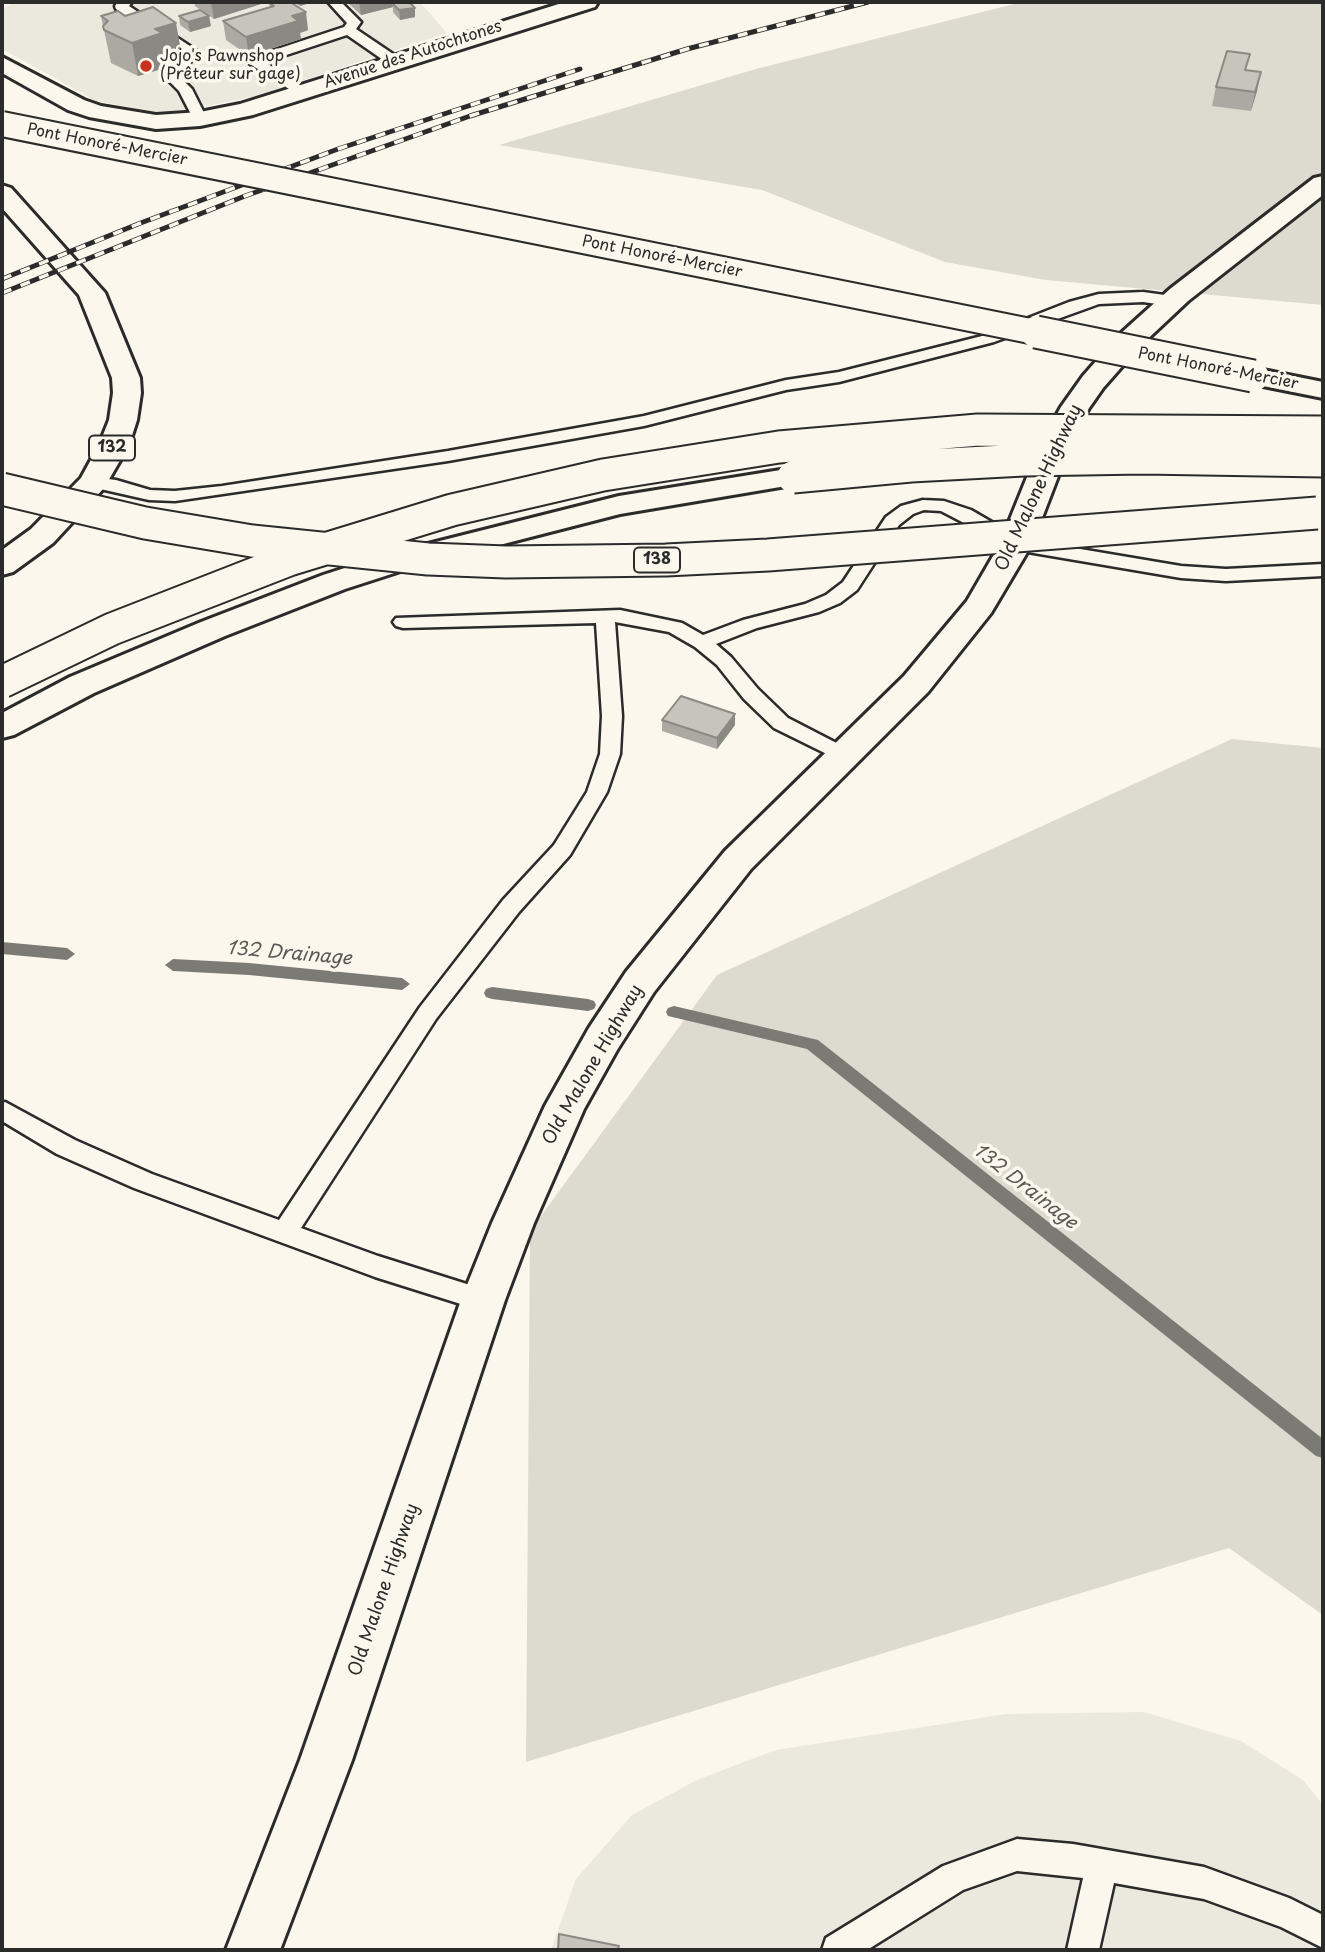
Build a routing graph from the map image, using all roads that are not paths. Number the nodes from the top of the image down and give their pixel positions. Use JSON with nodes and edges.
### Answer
{"nodes":[{"id":1,"x":126,"y":2,"type":"edge"},
{"id":2,"x":334,"y":2,"type":"edge"},
{"id":3,"x":587,"y":2,"type":"edge"},
{"id":4,"x":349,"y":30,"type":"junction"},
{"id":5,"x":394,"y":61,"type":"junction"},
{"id":6,"x":2,"y":64,"type":"edge"},
{"id":7,"x":300,"y":92,"type":"junction"},
{"id":8,"x":200,"y":119,"type":"junction"},
{"id":9,"x":2,"y":124,"type":"edge"},
{"id":10,"x":1323,"y":183,"type":"edge"},
{"id":11,"x":2,"y":192,"type":"edge"},
{"id":12,"x":1172,"y":301,"type":"junction"},
{"id":13,"x":1323,"y":390,"type":"edge"},
{"id":14,"x":1323,"y":432,"type":"edge"},
{"id":15,"x":1323,"y":461,"type":"edge"},
{"id":16,"x":93,"y":481,"type":"junction"},
{"id":17,"x":2,"y":489,"type":"edge"},
{"id":18,"x":1323,"y":513,"type":"edge"},
{"id":19,"x":1016,"y":544,"type":"junction"},
{"id":20,"x":2,"y":565,"type":"edge"},
{"id":21,"x":1323,"y":570,"type":"edge"},
{"id":22,"x":605,"y":616,"type":"junction"},
{"id":23,"x":403,"y":621,"type":"dead end"},
{"id":24,"x":702,"y":643,"type":"junction"},
{"id":25,"x":2,"y":682,"type":"edge"},
{"id":26,"x":2,"y":727,"type":"edge"},
{"id":27,"x":844,"y":755,"type":"junction"},
{"id":28,"x":5,"y":1111,"type":"dead end"},
{"id":29,"x":284,"y":1234,"type":"junction"},
{"id":30,"x":483,"y":1300,"type":"junction"},
{"id":31,"x":1102,"y":1864,"type":"junction"},
{"id":32,"x":1323,"y":1932,"type":"edge"},
{"id":33,"x":253,"y":1950,"type":"edge"},
{"id":34,"x":838,"y":1950,"type":"edge"},
{"id":35,"x":1083,"y":1950,"type":"edge"}],
"edges":[{"from":1,"to":8,"type":"lane"},
{"from":2,"to":4,"type":"lane"},
{"from":3,"to":5,"type":"main road","name":"Avenue des Autochtones"},
{"from":4,"to":5,"type":"lane"},
{"from":4,"to":7,"type":"lane"},
{"from":5,"to":7,"type":"main road","name":"Avenue des Autochtones"},
{"from":6,"to":8,"type":"main road","name":"Avenue des Autochtones"},
{"from":7,"to":8,"type":"main road","name":"Avenue des Autochtones"},
{"from":9,"to":13,"type":"main road","name":"Pont Honoré-Mercier","bridge":true},
{"from":10,"to":12,"type":"main road","name":"Old Malone Highway"},
{"from":11,"to":16,"type":"main road","number":"132"},
{"from":12,"to":16,"type":"lane"},
{"from":12,"to":19,"type":"main road","name":"Old Malone Highway"},
{"from":14,"to":25,"type":"main road","bridge":true},
{"from":15,"to":26,"type":"main road","bridge":true},
{"from":16,"to":20,"type":"main road","number":"132"},
{"from":17,"to":18,"type":"main road","number":"138","bridge":true},
{"from":19,"to":21,"type":"lane"},
{"from":19,"to":24,"type":"lane"},
{"from":19,"to":27,"type":"main road","name":"Old Malone Highway"},
{"from":22,"to":23,"type":"lane"},
{"from":22,"to":24,"type":"lane"},
{"from":22,"to":29,"type":"lane"},
{"from":24,"to":27,"type":"lane"},
{"from":27,"to":30,"type":"main road","name":"Old Malone Highway"},
{"from":28,"to":29,"type":"lane"},
{"from":29,"to":30,"type":"lane"},
{"from":30,"to":33,"type":"main road","name":"Old Malone Highway"},
{"from":31,"to":32,"type":"lane"},
{"from":31,"to":34,"type":"lane"},
{"from":31,"to":35,"type":"lane"}]}
